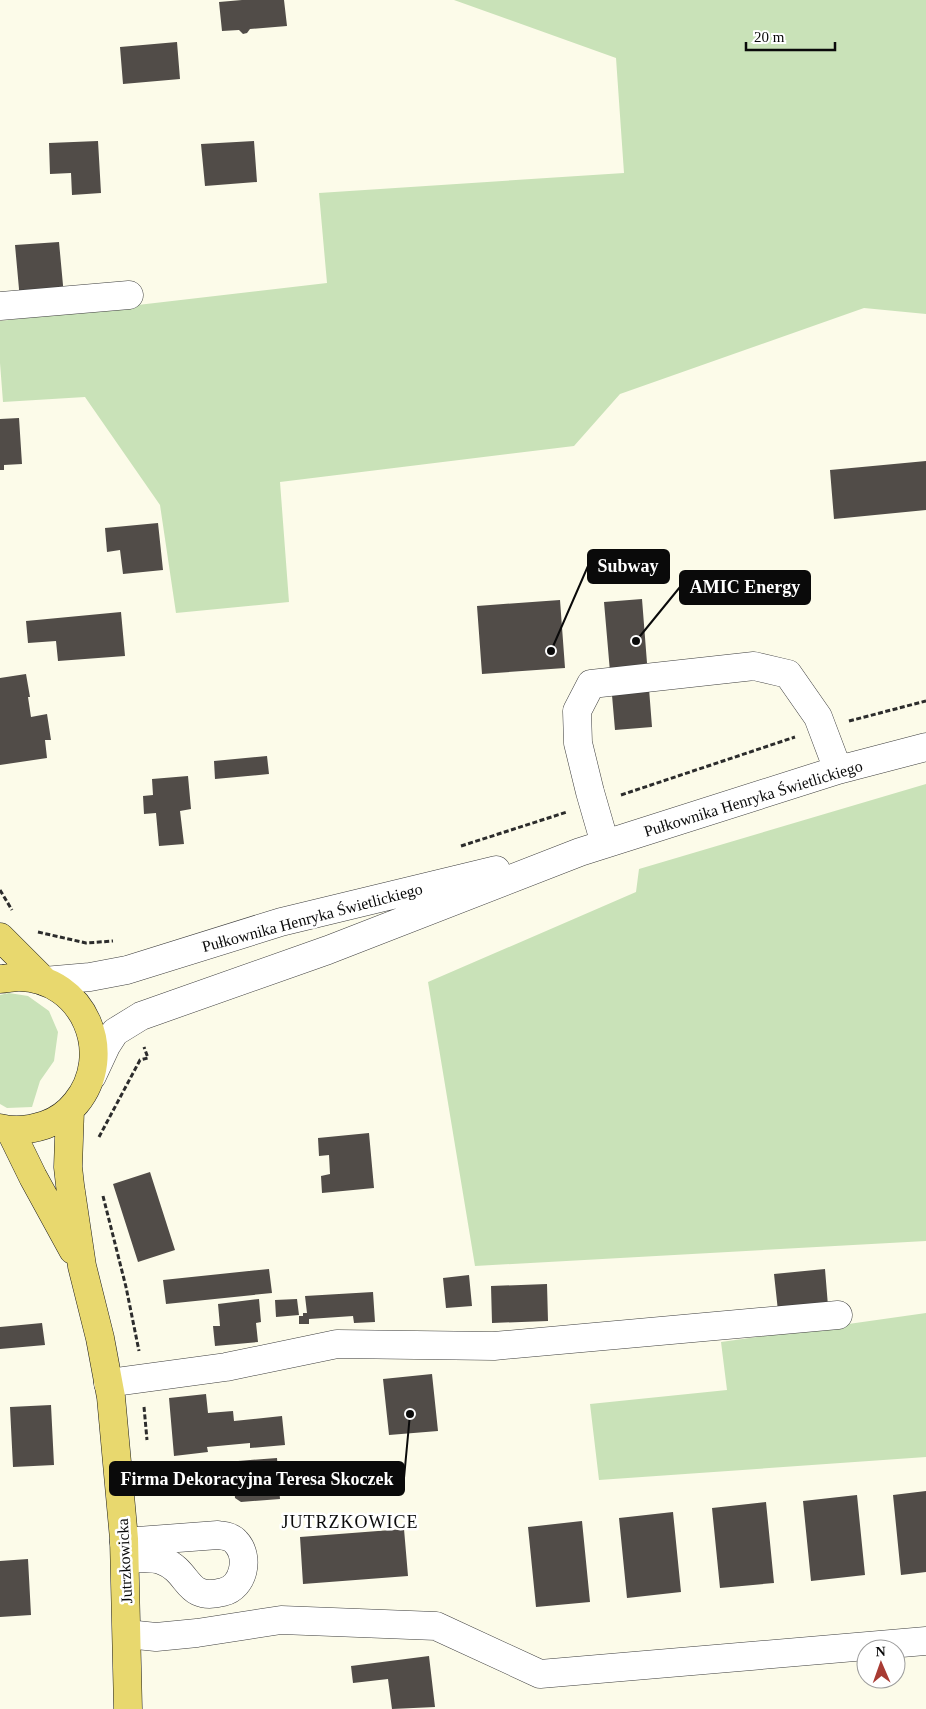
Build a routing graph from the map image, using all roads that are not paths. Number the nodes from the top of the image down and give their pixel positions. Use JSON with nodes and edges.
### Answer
{"nodes":[{"id":1,"x":129,"y":295,"type":"dead end"},
{"id":2,"x":0,"y":306,"type":"edge"},
{"id":3,"x":926,"y":747,"type":"edge"},
{"id":4,"x":838,"y":770,"type":"junction"},
{"id":5,"x":593,"y":848,"type":"junction"},
{"id":6,"x":0,"y":937,"type":"edge"},
{"id":7,"x":0,"y":979,"type":"edge"},
{"id":8,"x":44,"y":982,"type":"junction"},
{"id":9,"x":92,"y":1076,"type":"junction"},
{"id":10,"x":70,"y":1110,"type":"junction"},
{"id":11,"x":5,"y":1129,"type":"edge"},
{"id":12,"x":82,"y":1266,"type":"junction"},
{"id":13,"x":838,"y":1315,"type":"dead end"},
{"id":14,"x":108,"y":1383,"type":"junction"},
{"id":15,"x":127,"y":1634,"type":"junction"},
{"id":16,"x":926,"y":1641,"type":"edge"},
{"id":17,"x":128,"y":1709,"type":"edge"}],
"edges":[{"from":1,"to":2,"type":"street"},
{"from":3,"to":4,"type":"street","name":"Pułkownika Henryka Świetlickiego"},
{"from":4,"to":5,"type":"street","name":"Pułkownika Henryka Świetlickiego"},
{"from":4,"to":5,"type":"street"},
{"from":5,"to":8,"type":"street","name":"Pułkownika Henryka Świetlickiego"},
{"from":5,"to":9,"type":"street","name":"Pułkownika Henryka Świetlickiego"},
{"from":6,"to":8,"type":"main road"},
{"from":7,"to":8,"type":"main road"},
{"from":8,"to":9,"type":"main road"},
{"from":9,"to":10,"type":"main road"},
{"from":10,"to":11,"type":"main road"},
{"from":10,"to":12,"type":"main road","name":"Jutrzkowicka"},
{"from":11,"to":12,"type":"main road","name":"Jutrzkowicka"},
{"from":12,"to":14,"type":"main road","name":"Jutrzkowicka"},
{"from":13,"to":14,"type":"street"},
{"from":14,"to":15,"type":"main road","name":"Jutrzkowicka"},
{"from":15,"to":16,"type":"street"},
{"from":15,"to":17,"type":"main road","name":"Jutrzkowicka"}]}
